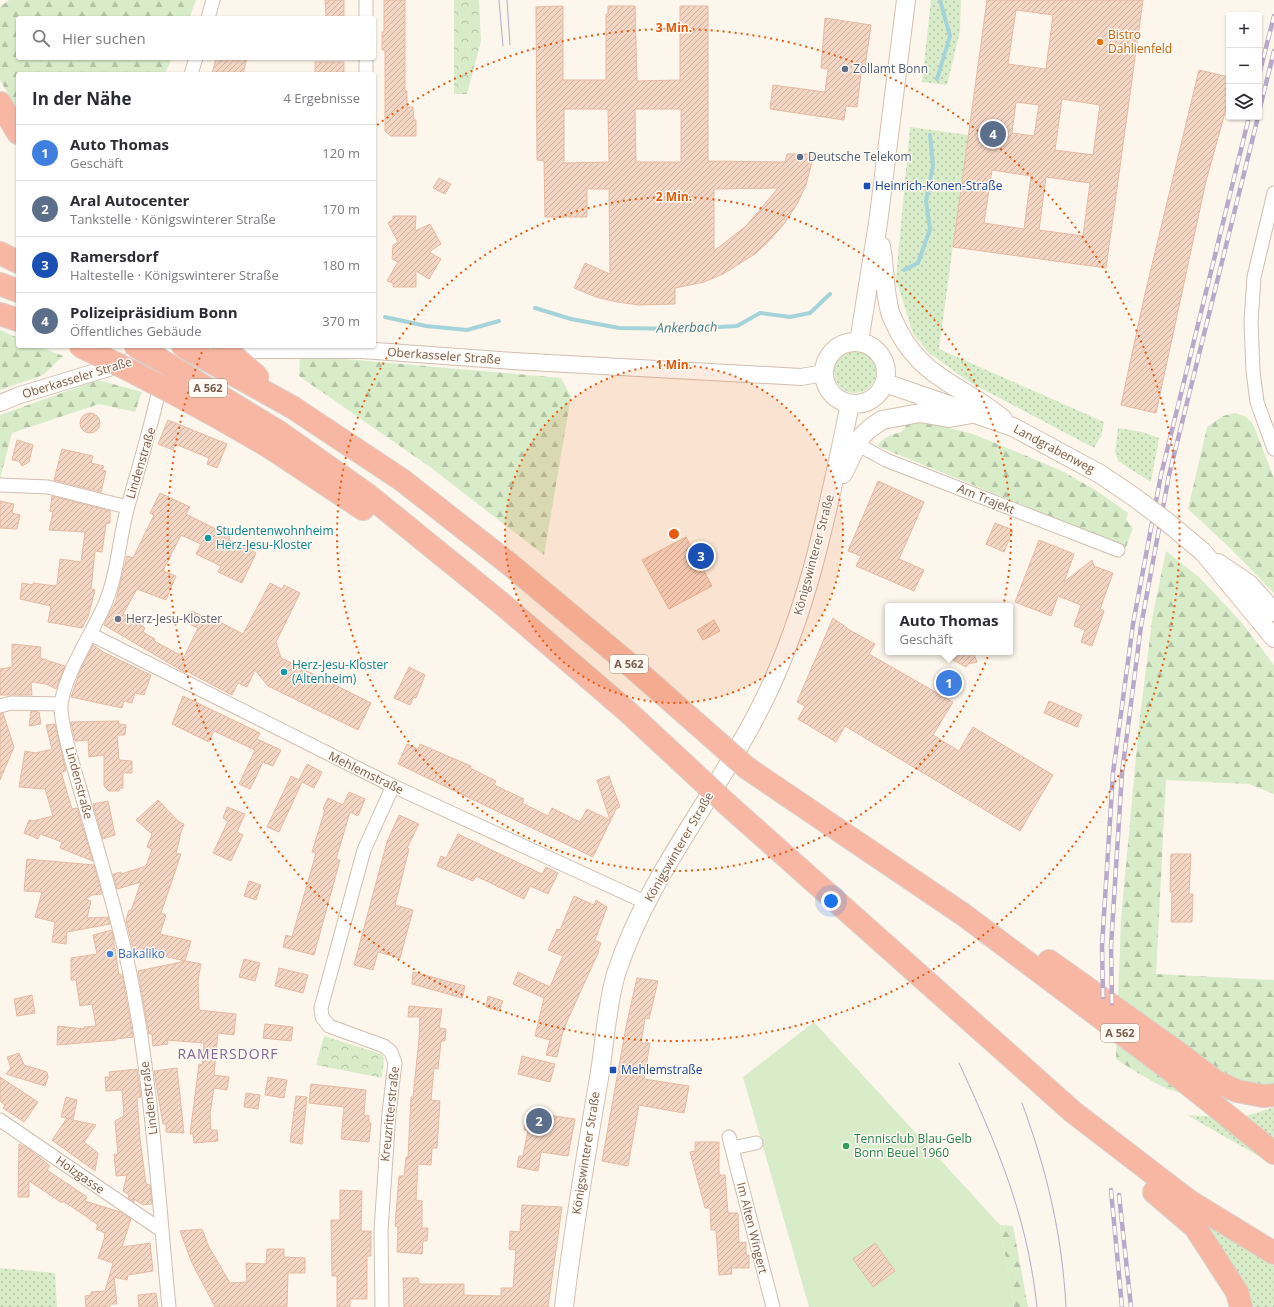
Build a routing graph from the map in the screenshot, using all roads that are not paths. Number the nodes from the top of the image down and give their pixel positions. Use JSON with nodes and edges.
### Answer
{"nodes":[{"id":1,"x":213,"y":0,"type":"edge"},
{"id":2,"x":366,"y":0,"type":"edge"},
{"id":3,"x":906,"y":0,"type":"edge"},
{"id":4,"x":209,"y":16,"type":"edge"},
{"id":5,"x":366,"y":16,"type":"edge"},
{"id":6,"x":195,"y":60,"type":"edge"},
{"id":7,"x":366,"y":60,"type":"edge"},
{"id":8,"x":192,"y":72,"type":"edge"},
{"id":9,"x":366,"y":72,"type":"edge"},
{"id":10,"x":0,"y":103,"type":"edge"},
{"id":11,"x":16,"y":130,"type":"edge"},
{"id":12,"x":1274,"y":193,"type":"edge"},
{"id":13,"x":878,"y":223,"type":"junction"},
{"id":14,"x":0,"y":253,"type":"edge"},
{"id":15,"x":0,"y":259,"type":"edge"},
{"id":16,"x":16,"y":263,"type":"edge"},
{"id":17,"x":16,"y":263,"type":"edge"},
{"id":18,"x":0,"y":284,"type":"edge"},
{"id":19,"x":16,"y":290,"type":"edge"},
{"id":20,"x":0,"y":314,"type":"edge"},
{"id":21,"x":16,"y":319,"type":"edge"},
{"id":22,"x":859,"y":342,"type":"junction"},
{"id":23,"x":84,"y":348,"type":"edge"},
{"id":24,"x":139,"y":348,"type":"edge"},
{"id":25,"x":172,"y":348,"type":"edge"},
{"id":26,"x":224,"y":348,"type":"edge"},
{"id":27,"x":362,"y":348,"type":"edge"},
{"id":28,"x":824,"y":373,"type":"junction"},
{"id":29,"x":885,"y":383,"type":"junction"},
{"id":30,"x":0,"y":403,"type":"edge"},
{"id":31,"x":850,"y":404,"type":"junction"},
{"id":32,"x":292,"y":407,"type":"junction"},
{"id":33,"x":975,"y":414,"type":"junction"},
{"id":34,"x":1013,"y":427,"type":"junction"},
{"id":35,"x":275,"y":440,"type":"junction"},
{"id":36,"x":857,"y":444,"type":"junction"},
{"id":37,"x":1274,"y":449,"type":"edge"},
{"id":38,"x":0,"y":485,"type":"edge"},
{"id":39,"x":128,"y":507,"type":"junction"},
{"id":40,"x":829,"y":508,"type":"junction"},
{"id":41,"x":1118,"y":550,"type":"dead end"},
{"id":42,"x":1203,"y":552,"type":"junction"},
{"id":43,"x":1274,"y":612,"type":"edge"},
{"id":44,"x":90,"y":634,"type":"junction"},
{"id":45,"x":1274,"y":638,"type":"edge"},
{"id":46,"x":61,"y":704,"type":"junction"},
{"id":47,"x":0,"y":706,"type":"edge"},
{"id":48,"x":393,"y":786,"type":"junction"},
{"id":49,"x":647,"y":903,"type":"junction"},
{"id":50,"x":964,"y":915,"type":"junction"},
{"id":51,"x":995,"y":1044,"type":"junction"},
{"id":52,"x":1274,"y":1095,"type":"edge"},
{"id":53,"x":0,"y":1120,"type":"edge"},
{"id":54,"x":756,"y":1143,"type":"dead end"},
{"id":55,"x":1274,"y":1153,"type":"edge"},
{"id":56,"x":161,"y":1230,"type":"junction"},
{"id":57,"x":1274,"y":1253,"type":"edge"},
{"id":58,"x":169,"y":1307,"type":"edge"},
{"id":59,"x":382,"y":1307,"type":"edge"},
{"id":60,"x":564,"y":1307,"type":"edge"},
{"id":61,"x":773,"y":1307,"type":"edge"},
{"id":62,"x":1241,"y":1307,"type":"edge"}],
"edges":[{"from":1,"to":4,"type":"street"},
{"from":2,"to":5,"type":"street"},
{"from":3,"to":13,"type":"main road"},
{"from":6,"to":8,"type":"street"},
{"from":7,"to":9,"type":"street"},
{"from":10,"to":11,"type":"highway"},
{"from":12,"to":37,"type":"street"},
{"from":13,"to":22,"type":"main road"},
{"from":13,"to":34,"type":"main road"},
{"from":14,"to":16,"type":"highway"},
{"from":15,"to":17,"type":"highway"},
{"from":18,"to":19,"type":"highway"},
{"from":20,"to":21,"type":"highway"},
{"from":22,"to":28,"type":"main road"},
{"from":22,"to":29,"type":"main road"},
{"from":23,"to":35,"type":"highway","bridge":true},
{"from":24,"to":35,"type":"highway","number":"A 562","bridge":true},
{"from":25,"to":27,"type":"street","name":"Oberkasseler Straße"},
{"from":25,"to":30,"type":"street","name":"Oberkasseler Straße"},
{"from":25,"to":32,"type":"highway","number":"A 562","bridge":true},
{"from":25,"to":39,"type":"street","name":"Lindenstraße"},
{"from":26,"to":32,"type":"highway","bridge":true},
{"from":27,"to":28,"type":"street","name":"Oberkasseler Straße"},
{"from":28,"to":31,"type":"main road"},
{"from":29,"to":31,"type":"main road"},
{"from":29,"to":33,"type":"main road","name":"Landgrabenweg"},
{"from":31,"to":40,"type":"main road","name":"Königswinterer Straße"},
{"from":32,"to":50,"type":"highway","number":"A 562","bridge":true},
{"from":33,"to":34,"type":"main road","name":"Landgrabenweg"},
{"from":33,"to":36,"type":"main road"},
{"from":34,"to":42,"type":"main road","name":"Landgrabenweg","bridge":true},
{"from":35,"to":51,"type":"highway","number":"A 562","bridge":true},
{"from":36,"to":40,"type":"main road"},
{"from":36,"to":41,"type":"street","name":"Am Trajekt"},
{"from":38,"to":39,"type":"street"},
{"from":39,"to":44,"type":"street","name":"Lindenstraße"},
{"from":40,"to":49,"type":"main road","name":"Königswinterer Straße"},
{"from":42,"to":43,"type":"main road","name":"Landgrabenweg"},
{"from":42,"to":45,"type":"main road","name":"Landgrabenweg"},
{"from":44,"to":46,"type":"street","name":"Lindenstraße"},
{"from":44,"to":48,"type":"street","name":"Mehlemstraße"},
{"from":46,"to":47,"type":"street"},
{"from":46,"to":56,"type":"street","name":"Lindenstraße"},
{"from":48,"to":49,"type":"street","name":"Mehlemstraße"},
{"from":48,"to":59,"type":"street","name":"Kreuzritterstraße"},
{"from":49,"to":60,"type":"main road","name":"Königswinterer Straße"},
{"from":50,"to":52,"type":"highway"},
{"from":50,"to":55,"type":"highway","number":"A 562"},
{"from":51,"to":57,"type":"highway","number":"A 562"},
{"from":51,"to":62,"type":"highway"},
{"from":53,"to":56,"type":"street","name":"Holzgasse"},
{"from":54,"to":61,"type":"street","name":"Im Alten Wingert"},
{"from":56,"to":58,"type":"street","name":"Lindenstraße"}]}
